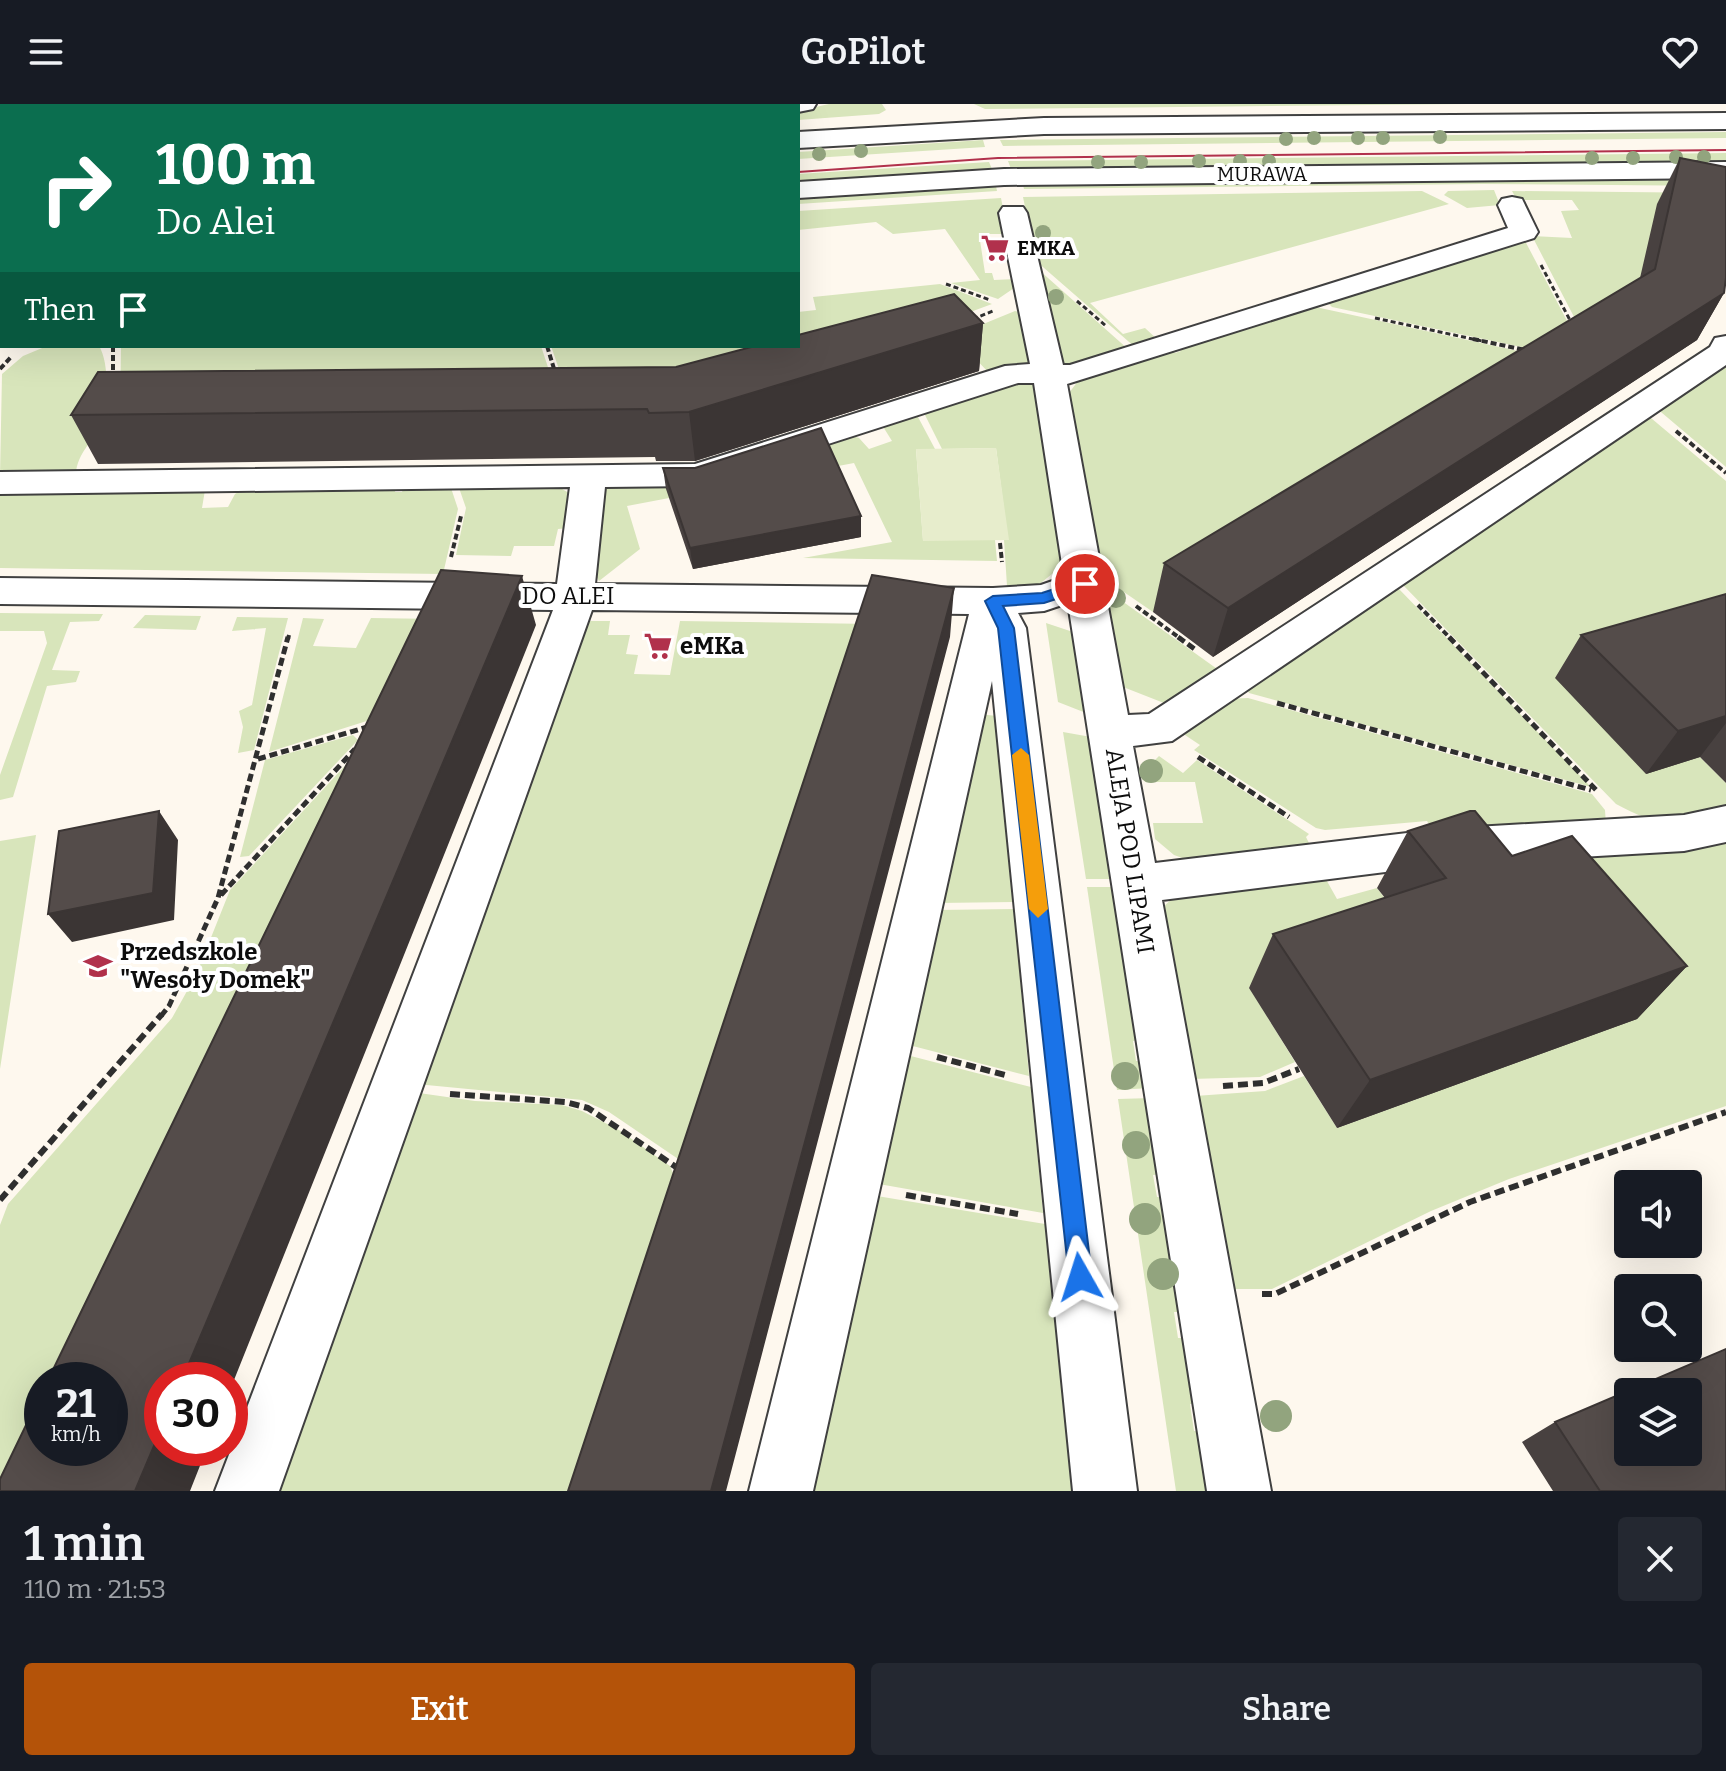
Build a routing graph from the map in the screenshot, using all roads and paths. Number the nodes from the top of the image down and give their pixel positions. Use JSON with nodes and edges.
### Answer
{"nodes":[{"id":1,"x":1560,"y":104,"type":"edge"},
{"id":2,"x":1726,"y":121,"type":"edge"},
{"id":3,"x":1582,"y":122,"type":"junction"},
{"id":4,"x":800,"y":140,"type":"edge"},
{"id":5,"x":1726,"y":170,"type":"edge"},
{"id":6,"x":800,"y":190,"type":"edge"},
{"id":7,"x":1013,"y":213,"type":"dead end"},
{"id":8,"x":1518,"y":219,"type":"joint"},
{"id":9,"x":946,"y":284,"type":"dead end"},
{"id":10,"x":1019,"y":302,"type":"junction"},
{"id":11,"x":1303,"y":302,"type":"junction"},
{"id":12,"x":970,"y":321,"type":"edge"},
{"id":13,"x":1573,"y":326,"type":"edge"},
{"id":14,"x":1726,"y":345,"type":"edge"},
{"id":15,"x":113,"y":348,"type":"edge"},
{"id":16,"x":548,"y":348,"type":"edge"},
{"id":17,"x":1526,"y":350,"type":"edge"},
{"id":18,"x":556,"y":374,"type":"edge"},
{"id":19,"x":1049,"y":376,"type":"junction"},
{"id":20,"x":113,"y":389,"type":"edge"},
{"id":21,"x":1644,"y":405,"type":"junction"},
{"id":22,"x":1726,"y":473,"type":"edge"},
{"id":23,"x":589,"y":476,"type":"junction"},
{"id":24,"x":0,"y":483,"type":"edge"},
{"id":25,"x":455,"y":542,"type":"dead end"},
{"id":26,"x":452,"y":555,"type":"dead end"},
{"id":27,"x":1390,"y":576,"type":"junction"},
{"id":28,"x":1083,"y":577,"type":"junction"},
{"id":29,"x":0,"y":591,"type":"edge"},
{"id":30,"x":574,"y":596,"type":"junction"},
{"id":31,"x":993,"y":601,"type":"junction"},
{"id":32,"x":292,"y":626,"type":"dead end"},
{"id":33,"x":1229,"y":683,"type":"junction"},
{"id":34,"x":1157,"y":730,"type":"junction"},
{"id":35,"x":1110,"y":731,"type":"junction"},
{"id":36,"x":368,"y":735,"type":"edge"},
{"id":37,"x":357,"y":747,"type":"edge"},
{"id":38,"x":257,"y":759,"type":"junction"},
{"id":39,"x":1298,"y":823,"type":"dead end"},
{"id":40,"x":1726,"y":824,"type":"edge"},
{"id":41,"x":1135,"y":884,"type":"junction"},
{"id":42,"x":218,"y":898,"type":"junction"},
{"id":43,"x":885,"y":1044,"type":"junction"},
{"id":44,"x":1299,"y":1069,"type":"dead end"},
{"id":45,"x":1020,"y":1079,"type":"dead end"},
{"id":46,"x":1227,"y":1086,"type":"dead end"},
{"id":47,"x":397,"y":1087,"type":"junction"},
{"id":48,"x":1726,"y":1112,"type":"edge"},
{"id":49,"x":683,"y":1185,"type":"edge"},
{"id":50,"x":854,"y":1186,"type":"junction"},
{"id":51,"x":0,"y":1200,"type":"edge"},
{"id":52,"x":1034,"y":1217,"type":"dead end"},
{"id":53,"x":1275,"y":1294,"type":"dead end"},
{"id":54,"x":247,"y":1491,"type":"edge"},
{"id":55,"x":781,"y":1491,"type":"edge"},
{"id":56,"x":1105,"y":1491,"type":"edge"},
{"id":57,"x":1239,"y":1491,"type":"edge"}],
"edges":[{"from":1,"to":3,"type":"street"},
{"from":2,"to":3,"type":"street"},
{"from":3,"to":4,"type":"street"},
{"from":5,"to":6,"type":"street","name":"MURAWA"},
{"from":7,"to":10,"type":"street","name":"ALEJA POD LIPAMI"},
{"from":8,"to":11,"type":"street"},
{"from":8,"to":13,"type":"path"},
{"from":9,"to":10,"type":"path"},
{"from":10,"to":12,"type":"path"},
{"from":10,"to":19,"type":"street","name":"ALEJA POD LIPAMI"},
{"from":11,"to":17,"type":"path"},
{"from":11,"to":19,"type":"street"},
{"from":14,"to":21,"type":"street"},
{"from":15,"to":20,"type":"path"},
{"from":16,"to":18,"type":"path"},
{"from":19,"to":23,"type":"street"},
{"from":19,"to":28,"type":"street","name":"ALEJA POD LIPAMI"},
{"from":21,"to":22,"type":"path"},
{"from":21,"to":27,"type":"street"},
{"from":23,"to":24,"type":"street"},
{"from":23,"to":30,"type":"street"},
{"from":25,"to":26,"type":"path"},
{"from":27,"to":33,"type":"street"},
{"from":27,"to":33,"type":"path"},
{"from":28,"to":31,"type":"street","name":"DO ALEI"},
{"from":28,"to":33,"type":"path"},
{"from":28,"to":35,"type":"street","name":"ALEJA POD LIPAMI"},
{"from":29,"to":30,"type":"street","name":"DO ALEI"},
{"from":30,"to":31,"type":"street","name":"DO ALEI"},
{"from":30,"to":47,"type":"street"},
{"from":31,"to":43,"type":"street"},
{"from":31,"to":56,"type":"street"},
{"from":32,"to":38,"type":"path"},
{"from":33,"to":34,"type":"street"},
{"from":34,"to":35,"type":"street"},
{"from":34,"to":39,"type":"path"},
{"from":35,"to":41,"type":"street","name":"ALEJA POD LIPAMI"},
{"from":36,"to":38,"type":"path"},
{"from":37,"to":42,"type":"path"},
{"from":38,"to":42,"type":"path"},
{"from":40,"to":41,"type":"street"},
{"from":41,"to":57,"type":"street","name":"ALEJA POD LIPAMI"},
{"from":42,"to":51,"type":"path"},
{"from":43,"to":45,"type":"path"},
{"from":43,"to":50,"type":"street"},
{"from":44,"to":46,"type":"path"},
{"from":47,"to":49,"type":"path"},
{"from":47,"to":54,"type":"street"},
{"from":48,"to":53,"type":"path"},
{"from":50,"to":52,"type":"path"},
{"from":50,"to":55,"type":"street"}]}
